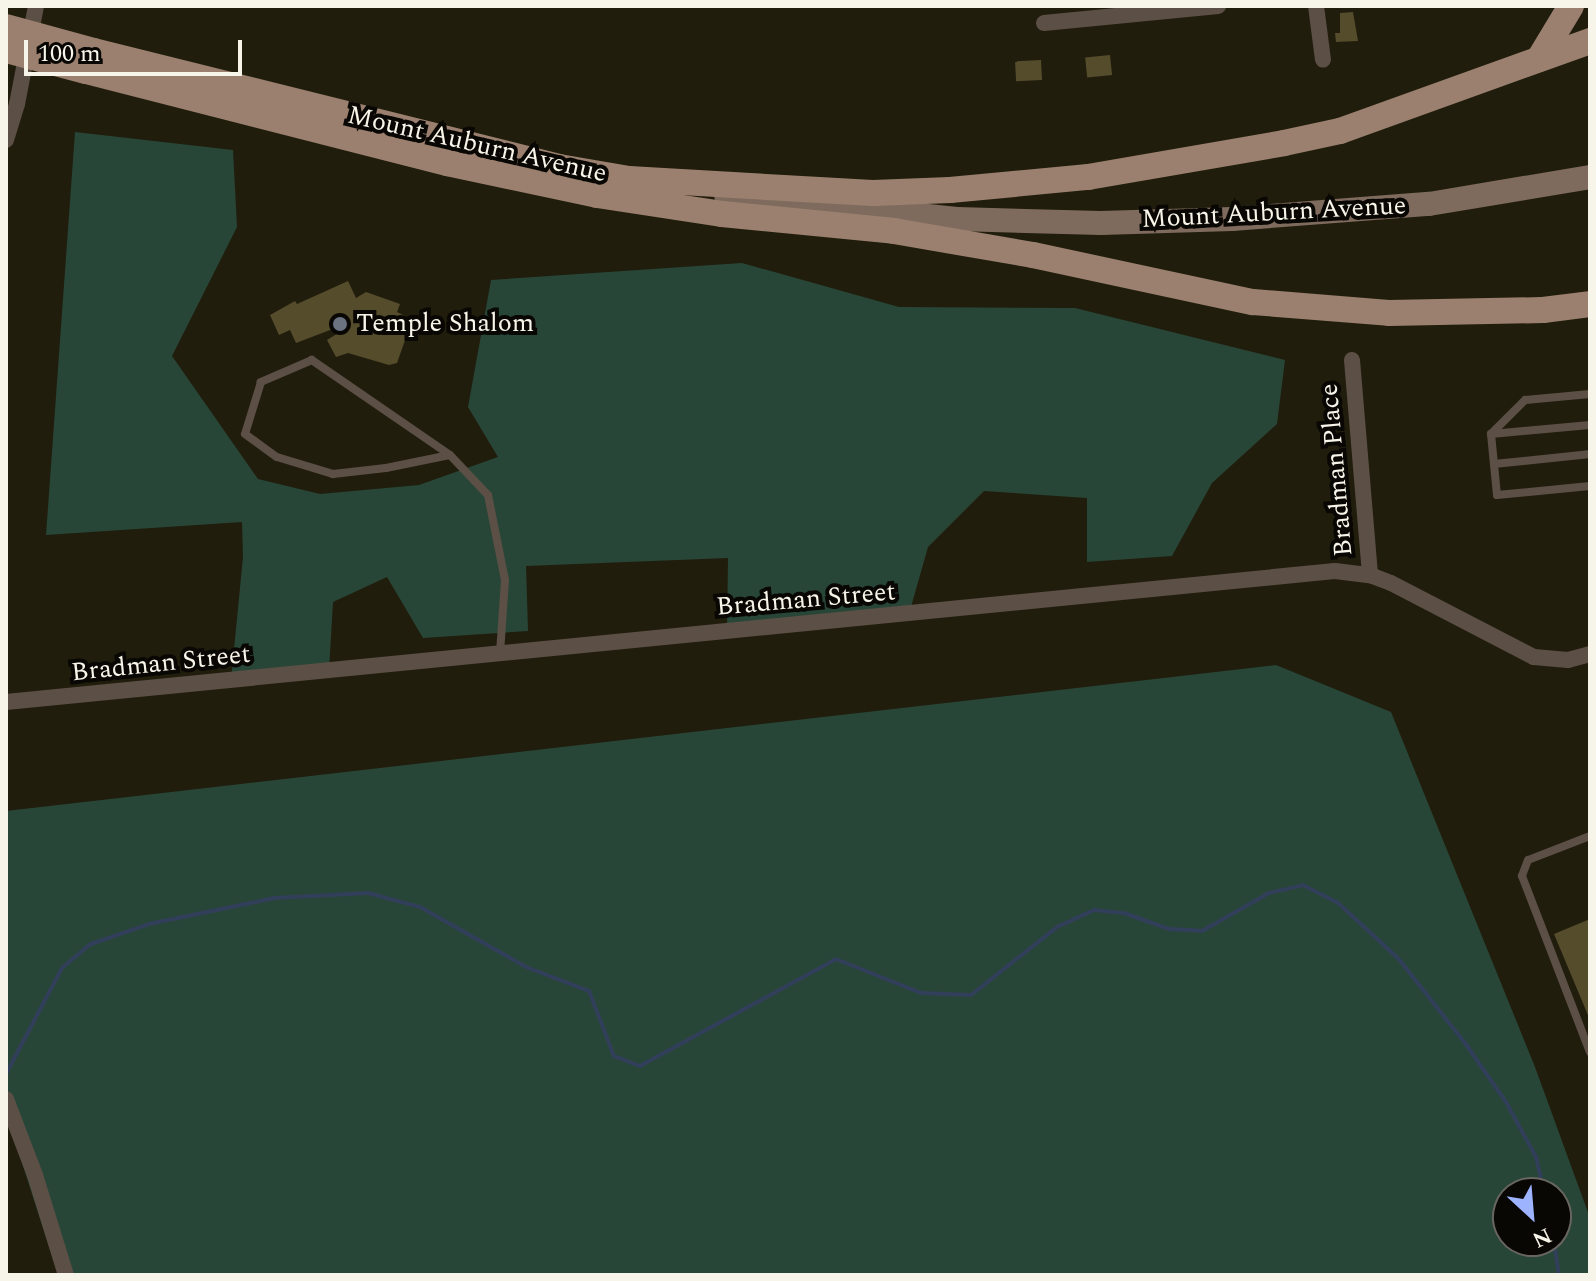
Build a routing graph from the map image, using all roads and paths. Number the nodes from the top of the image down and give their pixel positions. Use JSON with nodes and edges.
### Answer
{"nodes":[{"id":1,"x":36,"y":6,"type":"edge"},
{"id":2,"x":1218,"y":6,"type":"edge"},
{"id":3,"x":1316,"y":6,"type":"edge"},
{"id":4,"x":1571,"y":6,"type":"edge"},
{"id":5,"x":1044,"y":23,"type":"dead end"},
{"id":6,"x":6,"y":27,"type":"edge"},
{"id":7,"x":1590,"y":41,"type":"edge"},
{"id":8,"x":6,"y":50,"type":"edge"},
{"id":9,"x":1539,"y":59,"type":"junction"},
{"id":10,"x":1323,"y":60,"type":"dead end"},
{"id":11,"x":90,"y":61,"type":"junction"},
{"id":12,"x":6,"y":140,"type":"edge"},
{"id":13,"x":1590,"y":177,"type":"edge"},
{"id":14,"x":629,"y":179,"type":"junction"},
{"id":15,"x":957,"y":219,"type":"junction"},
{"id":16,"x":836,"y":225,"type":"junction"},
{"id":17,"x":1590,"y":304,"type":"edge"},
{"id":18,"x":1352,"y":360,"type":"dead end"},
{"id":19,"x":1590,"y":394,"type":"edge"},
{"id":20,"x":1590,"y":425,"type":"edge"},
{"id":21,"x":1491,"y":434,"type":"junction"},
{"id":22,"x":1590,"y":454,"type":"edge"},
{"id":23,"x":450,"y":455,"type":"junction"},
{"id":24,"x":1494,"y":464,"type":"junction"},
{"id":25,"x":1590,"y":486,"type":"edge"},
{"id":26,"x":1370,"y":575,"type":"junction"},
{"id":27,"x":500,"y":653,"type":"junction"},
{"id":28,"x":1590,"y":654,"type":"edge"},
{"id":29,"x":6,"y":702,"type":"edge"},
{"id":30,"x":1590,"y":836,"type":"edge"},
{"id":31,"x":1590,"y":1052,"type":"edge"},
{"id":32,"x":6,"y":1099,"type":"edge"},
{"id":33,"x":66,"y":1275,"type":"edge"}],
"edges":[{"from":1,"to":12,"type":"street"},
{"from":2,"to":5,"type":"street"},
{"from":3,"to":10,"type":"street"},
{"from":4,"to":9,"type":"main road"},
{"from":6,"to":11,"type":"main road","name":"Mount Auburn Avenue","bridge":true},
{"from":7,"to":9,"type":"main road"},
{"from":8,"to":11,"type":"main road","name":"Mount Auburn Avenue","bridge":true},
{"from":9,"to":14,"type":"main road"},
{"from":11,"to":14,"type":"main road","name":"Mount Auburn Avenue"},
{"from":11,"to":16,"type":"main road","name":"Mount Auburn Avenue"},
{"from":13,"to":15,"type":"main road","name":"Mount Auburn Avenue"},
{"from":14,"to":15,"type":"main road","name":"Mount Auburn Avenue"},
{"from":15,"to":16,"type":"main road","name":"Mount Auburn Avenue"},
{"from":16,"to":17,"type":"main road"},
{"from":18,"to":26,"type":"street","name":"Bradman Place"},
{"from":19,"to":21,"type":"lane"},
{"from":20,"to":21,"type":"lane"},
{"from":21,"to":24,"type":"lane"},
{"from":22,"to":24,"type":"lane"},
{"from":23,"to":23,"type":"lane"},
{"from":23,"to":27,"type":"lane"},
{"from":24,"to":25,"type":"lane"},
{"from":26,"to":27,"type":"street","name":"Bradman Street"},
{"from":26,"to":28,"type":"street","name":"Bradman Street"},
{"from":27,"to":29,"type":"street","name":"Bradman Street"},
{"from":30,"to":31,"type":"lane"},
{"from":32,"to":33,"type":"street"}]}
